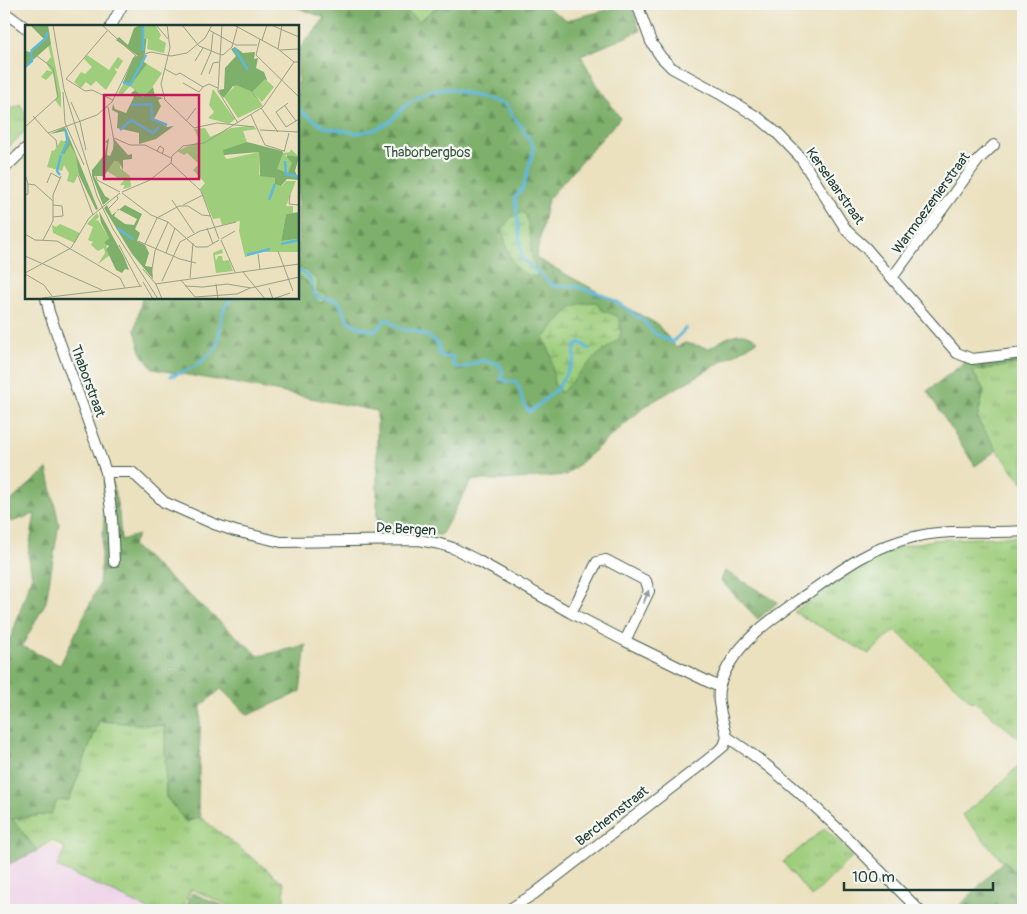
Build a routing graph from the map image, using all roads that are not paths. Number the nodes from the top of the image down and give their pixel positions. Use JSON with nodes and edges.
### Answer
{"nodes":[{"id":1,"x":122,"y":4,"type":"edge"},
{"id":2,"x":636,"y":4,"type":"edge"},
{"id":3,"x":4,"y":12,"type":"edge"},
{"id":4,"x":112,"y":25,"type":"edge"},
{"id":5,"x":25,"y":27,"type":"edge"},
{"id":6,"x":994,"y":145,"type":"dead end"},
{"id":7,"x":25,"y":149,"type":"edge"},
{"id":8,"x":4,"y":169,"type":"edge"},
{"id":9,"x":892,"y":278,"type":"junction"},
{"id":10,"x":46,"y":299,"type":"edge"},
{"id":11,"x":1023,"y":353,"type":"edge"},
{"id":12,"x":106,"y":472,"type":"junction"},
{"id":13,"x":1023,"y":530,"type":"edge"},
{"id":14,"x":114,"y":562,"type":"dead end"},
{"id":15,"x":571,"y":613,"type":"junction"},
{"id":16,"x":625,"y":641,"type":"junction"},
{"id":17,"x":719,"y":687,"type":"junction"},
{"id":18,"x":727,"y":737,"type":"junction"},
{"id":19,"x":508,"y":910,"type":"edge"},
{"id":20,"x":919,"y":910,"type":"edge"}],
"edges":[{"from":1,"to":4,"type":"street"},
{"from":2,"to":9,"type":"street","name":"Kerselaarstraat"},
{"from":3,"to":5,"type":"street"},
{"from":6,"to":9,"type":"street","name":"Warmoezenierstraat"},
{"from":7,"to":8,"type":"street"},
{"from":9,"to":11,"type":"street","name":"Kerselaarstraat"},
{"from":10,"to":12,"type":"street","name":"Thaborstraat"},
{"from":12,"to":14,"type":"street","name":"Thaborstraat"},
{"from":12,"to":15,"type":"street","name":"De Bergen"},
{"from":13,"to":17,"type":"street"},
{"from":15,"to":16,"type":"street","name":"De Bergen"},
{"from":16,"to":15,"type":"street","one_way":true},
{"from":16,"to":17,"type":"street","name":"De Bergen"},
{"from":17,"to":18,"type":"street"},
{"from":18,"to":19,"type":"street","name":"Berchemstraat"},
{"from":18,"to":20,"type":"street"}]}
